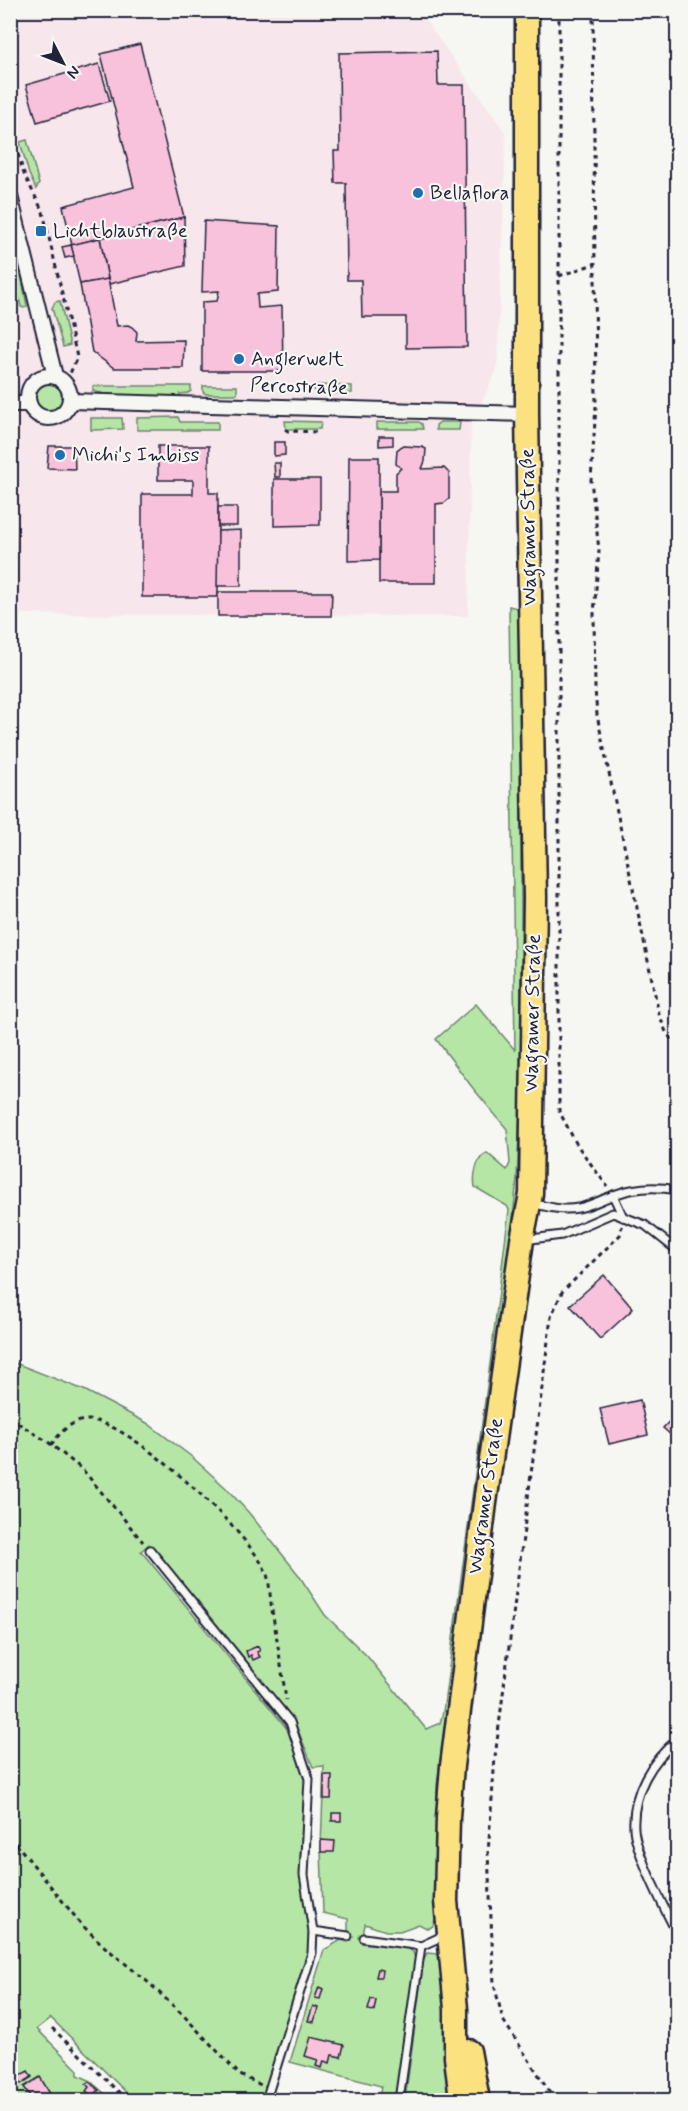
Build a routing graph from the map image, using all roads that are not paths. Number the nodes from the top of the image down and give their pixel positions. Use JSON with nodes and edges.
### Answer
{"nodes":[{"id":1,"x":527,"y":10,"type":"edge"},
{"id":2,"x":10,"y":196,"type":"edge"},
{"id":3,"x":61,"y":380,"type":"junction"},
{"id":4,"x":70,"y":401,"type":"junction"},
{"id":5,"x":10,"y":404,"type":"edge"},
{"id":6,"x":28,"y":404,"type":"junction"},
{"id":7,"x":527,"y":414,"type":"junction"},
{"id":8,"x":678,"y":1190,"type":"edge"},
{"id":9,"x":613,"y":1195,"type":"junction"},
{"id":10,"x":529,"y":1202,"type":"junction"},
{"id":11,"x":624,"y":1217,"type":"junction"},
{"id":12,"x":522,"y":1240,"type":"junction"},
{"id":13,"x":678,"y":1251,"type":"edge"},
{"id":14,"x":150,"y":1550,"type":"road end"},
{"id":15,"x":678,"y":1740,"type":"edge"},
{"id":16,"x":313,"y":1931,"type":"junction"},
{"id":17,"x":448,"y":1934,"type":"junction"},
{"id":18,"x":678,"y":1935,"type":"edge"},
{"id":19,"x":348,"y":1936,"type":"dead end"},
{"id":20,"x":364,"y":1938,"type":"dead end"},
{"id":21,"x":421,"y":1946,"type":"junction"},
{"id":22,"x":456,"y":2009,"type":"junction"},
{"id":23,"x":266,"y":2100,"type":"edge"},
{"id":24,"x":399,"y":2100,"type":"edge"},
{"id":25,"x":461,"y":2100,"type":"edge"},
{"id":26,"x":478,"y":2100,"type":"edge"}],
"edges":[{"from":1,"to":7,"type":"main road","name":"Wagramer Straße"},
{"from":2,"to":3,"type":"street"},
{"from":3,"to":4,"type":"street"},
{"from":3,"to":6,"type":"street"},
{"from":4,"to":6,"type":"street"},
{"from":4,"to":7,"type":"street","name":"Percostraße"},
{"from":5,"to":6,"type":"street"},
{"from":7,"to":10,"type":"main road","name":"Wagramer Straße"},
{"from":8,"to":9,"type":"lane"},
{"from":9,"to":10,"type":"lane"},
{"from":9,"to":11,"type":"lane"},
{"from":10,"to":12,"type":"main road","name":"Wagramer Straße"},
{"from":11,"to":12,"type":"lane"},
{"from":11,"to":13,"type":"lane"},
{"from":12,"to":17,"type":"main road","name":"Wagramer Straße"},
{"from":14,"to":16,"type":"lane"},
{"from":15,"to":18,"type":"lane"},
{"from":16,"to":19,"type":"lane"},
{"from":16,"to":23,"type":"lane"},
{"from":17,"to":21,"type":"lane"},
{"from":17,"to":22,"type":"main road","name":"Wagramer Straße"},
{"from":20,"to":21,"type":"lane"},
{"from":21,"to":24,"type":"lane"},
{"from":22,"to":25,"type":"main road","name":"Wagramer Straße"},
{"from":22,"to":26,"type":"main road","name":"Wagramer Straße"}]}
